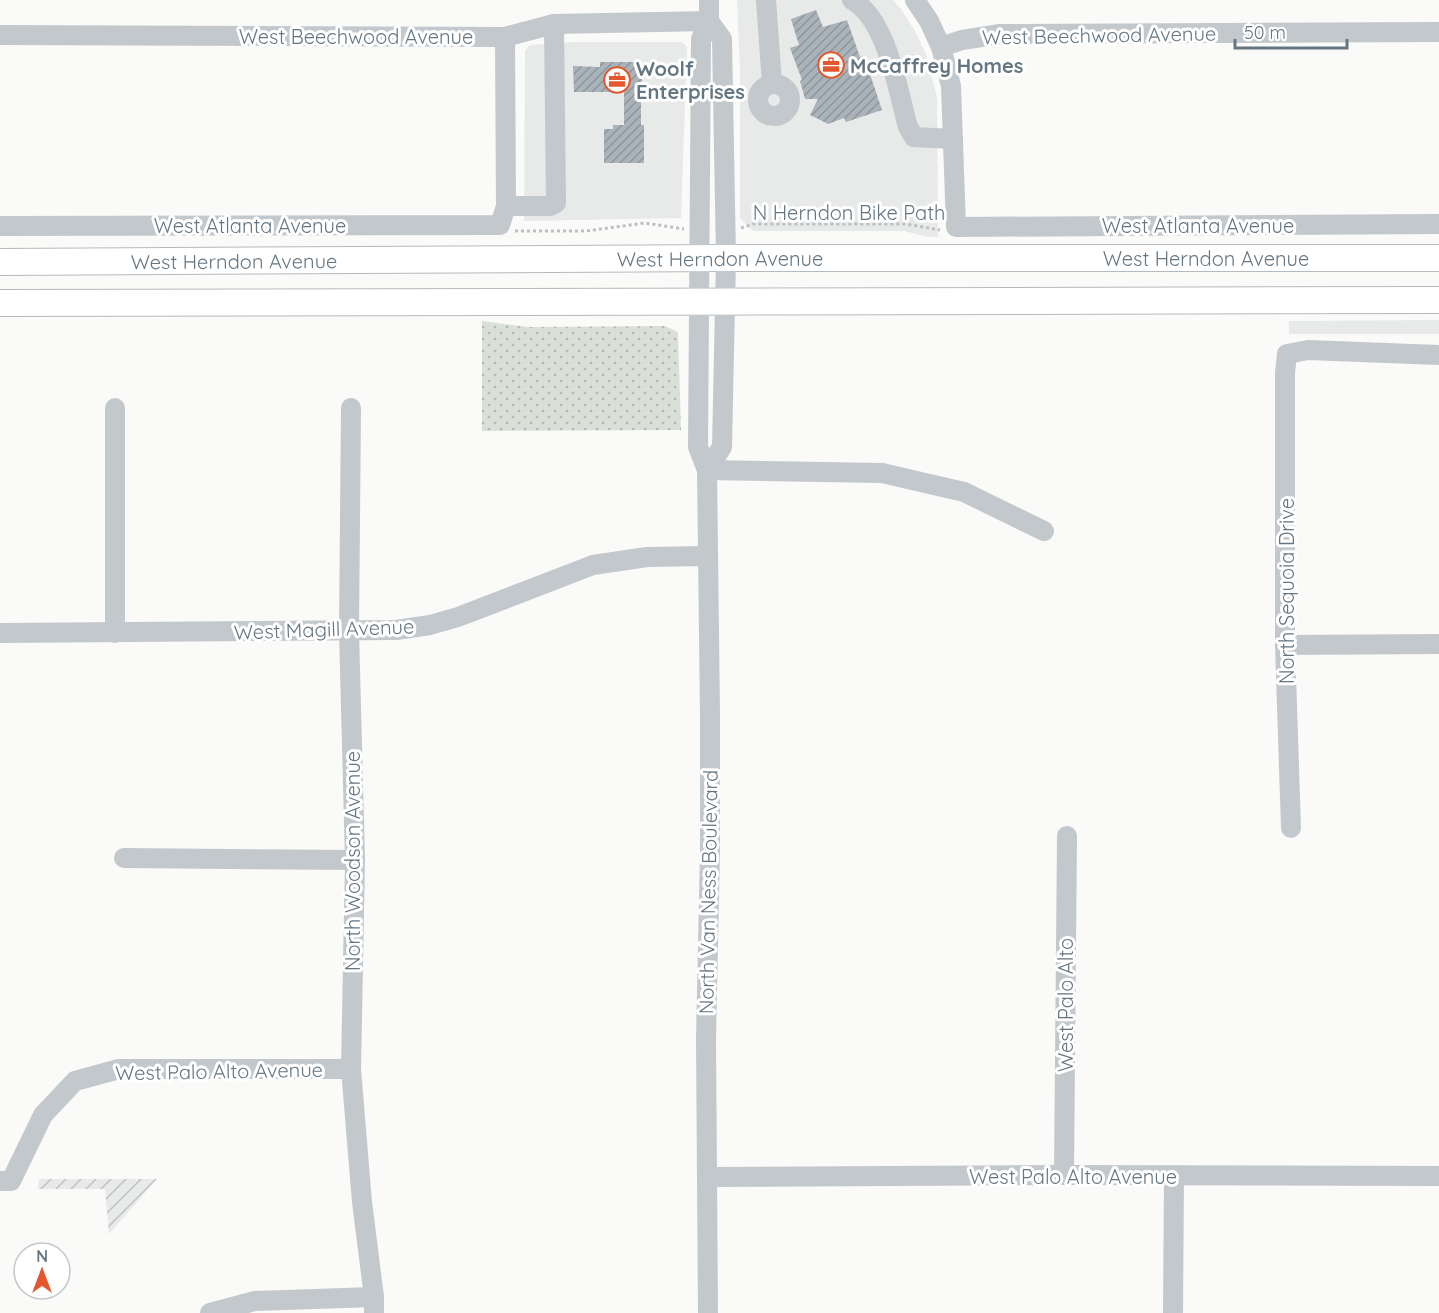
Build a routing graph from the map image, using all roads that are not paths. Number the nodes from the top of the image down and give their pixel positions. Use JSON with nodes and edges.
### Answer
{"nodes":[{"id":1,"x":709,"y":0,"type":"edge"},
{"id":2,"x":766,"y":0,"type":"edge"},
{"id":3,"x":915,"y":0,"type":"edge"},
{"id":4,"x":862,"y":3,"type":"edge"},
{"id":5,"x":709,"y":21,"type":"junction"},
{"id":6,"x":554,"y":24,"type":"junction"},
{"id":7,"x":1439,"y":32,"type":"edge"},
{"id":8,"x":0,"y":35,"type":"edge"},
{"id":9,"x":505,"y":37,"type":"junction"},
{"id":10,"x":941,"y":47,"type":"junction"},
{"id":11,"x":772,"y":84,"type":"junction"},
{"id":12,"x":724,"y":101,"type":"junction"},
{"id":13,"x":758,"y":102,"type":"junction"},
{"id":14,"x":953,"y":139,"type":"junction"},
{"id":15,"x":505,"y":221,"type":"junction"},
{"id":16,"x":1439,"y":224,"type":"edge"},
{"id":17,"x":0,"y":226,"type":"edge"},
{"id":18,"x":713,"y":258,"type":"junction"},
{"id":19,"x":1439,"y":258,"type":"edge"},
{"id":20,"x":0,"y":262,"type":"edge"},
{"id":21,"x":724,"y":300,"type":"junction"},
{"id":22,"x":1439,"y":300,"type":"edge"},
{"id":23,"x":699,"y":301,"type":"junction"},
{"id":24,"x":0,"y":303,"type":"edge"},
{"id":25,"x":1439,"y":355,"type":"edge"},
{"id":26,"x":115,"y":408,"type":"dead end"},
{"id":27,"x":351,"y":408,"type":"dead end"},
{"id":28,"x":707,"y":470,"type":"junction"},
{"id":29,"x":1044,"y":531,"type":"dead end"},
{"id":30,"x":708,"y":556,"type":"junction"},
{"id":31,"x":350,"y":631,"type":"junction"},
{"id":32,"x":0,"y":633,"type":"edge"},
{"id":33,"x":115,"y":633,"type":"junction"},
{"id":34,"x":1439,"y":644,"type":"edge"},
{"id":35,"x":1285,"y":645,"type":"junction"},
{"id":36,"x":1291,"y":828,"type":"dead end"},
{"id":37,"x":1067,"y":836,"type":"dead end"},
{"id":38,"x":124,"y":858,"type":"dead end"},
{"id":39,"x":355,"y":860,"type":"junction"},
{"id":40,"x":351,"y":1069,"type":"junction"},
{"id":41,"x":1064,"y":1174,"type":"junction"},
{"id":42,"x":1174,"y":1176,"type":"junction"},
{"id":43,"x":1439,"y":1176,"type":"edge"},
{"id":44,"x":708,"y":1177,"type":"junction"},
{"id":45,"x":0,"y":1181,"type":"edge"},
{"id":46,"x":374,"y":1305,"type":"edge"},
{"id":47,"x":210,"y":1313,"type":"edge"},
{"id":48,"x":708,"y":1313,"type":"edge"},
{"id":49,"x":1173,"y":1313,"type":"edge"}],
"edges":[{"from":1,"to":5,"type":"street","name":"North Van Ness Boulevard"},
{"from":2,"to":11,"type":"street"},
{"from":3,"to":10,"type":"street"},
{"from":4,"to":14,"type":"street"},
{"from":5,"to":6,"type":"street","name":"West Beechwood Avenue"},
{"from":5,"to":12,"type":"street","name":"North Van Ness Boulevard"},
{"from":5,"to":18,"type":"street","name":"North Van Ness Boulevard"},
{"from":6,"to":9,"type":"street","name":"West Beechwood Avenue"},
{"from":6,"to":15,"type":"street","name":"West Atlanta Avenue"},
{"from":7,"to":10,"type":"street","name":"West Beechwood Avenue"},
{"from":8,"to":9,"type":"street","name":"West Beechwood Avenue"},
{"from":9,"to":15,"type":"street"},
{"from":10,"to":14,"type":"street"},
{"from":11,"to":13,"type":"street"},
{"from":11,"to":13,"type":"street"},
{"from":12,"to":13,"type":"street"},
{"from":12,"to":18,"type":"street","name":"North Van Ness Boulevard"},
{"from":14,"to":16,"type":"street","name":"West Atlanta Avenue"},
{"from":15,"to":17,"type":"street","name":"West Atlanta Avenue"},
{"from":18,"to":19,"type":"main road","name":"West Herndon Avenue"},
{"from":18,"to":20,"type":"main road","name":"West Herndon Avenue"},
{"from":18,"to":21,"type":"street","name":"North Van Ness Boulevard"},
{"from":18,"to":23,"type":"street","name":"North Van Ness Boulevard"},
{"from":21,"to":22,"type":"main road","name":"West Herndon Avenue"},
{"from":21,"to":23,"type":"main road","name":"West Herndon Avenue"},
{"from":21,"to":28,"type":"street","name":"North Van Ness Boulevard"},
{"from":23,"to":24,"type":"main road","name":"West Herndon Avenue"},
{"from":23,"to":28,"type":"street","name":"North Van Ness Boulevard"},
{"from":25,"to":35,"type":"street","name":"North Sequoia Drive"},
{"from":26,"to":33,"type":"street"},
{"from":27,"to":31,"type":"street","name":"North Woodson Avenue"},
{"from":28,"to":29,"type":"street"},
{"from":28,"to":30,"type":"street","name":"North Van Ness Boulevard"},
{"from":30,"to":31,"type":"street","name":"West Magill Avenue"},
{"from":30,"to":44,"type":"street","name":"North Van Ness Boulevard"},
{"from":31,"to":33,"type":"street","name":"West Magill Avenue"},
{"from":31,"to":39,"type":"street","name":"North Woodson Avenue"},
{"from":32,"to":33,"type":"street","name":"West Magill Avenue"},
{"from":34,"to":35,"type":"street"},
{"from":35,"to":36,"type":"street","name":"North Sequoia Drive"},
{"from":37,"to":41,"type":"street","name":"West Palo Alto"},
{"from":38,"to":39,"type":"street"},
{"from":39,"to":40,"type":"street","name":"North Woodson Avenue"},
{"from":40,"to":45,"type":"street","name":"West Palo Alto Avenue"},
{"from":40,"to":46,"type":"street","name":"North Woodson Avenue"},
{"from":41,"to":42,"type":"street","name":"West Palo Alto Avenue"},
{"from":41,"to":44,"type":"street","name":"West Palo Alto Avenue"},
{"from":42,"to":43,"type":"street","name":"West Palo Alto Avenue"},
{"from":42,"to":49,"type":"street"},
{"from":44,"to":48,"type":"street","name":"North Van Ness Boulevard"},
{"from":46,"to":47,"type":"street"}]}
